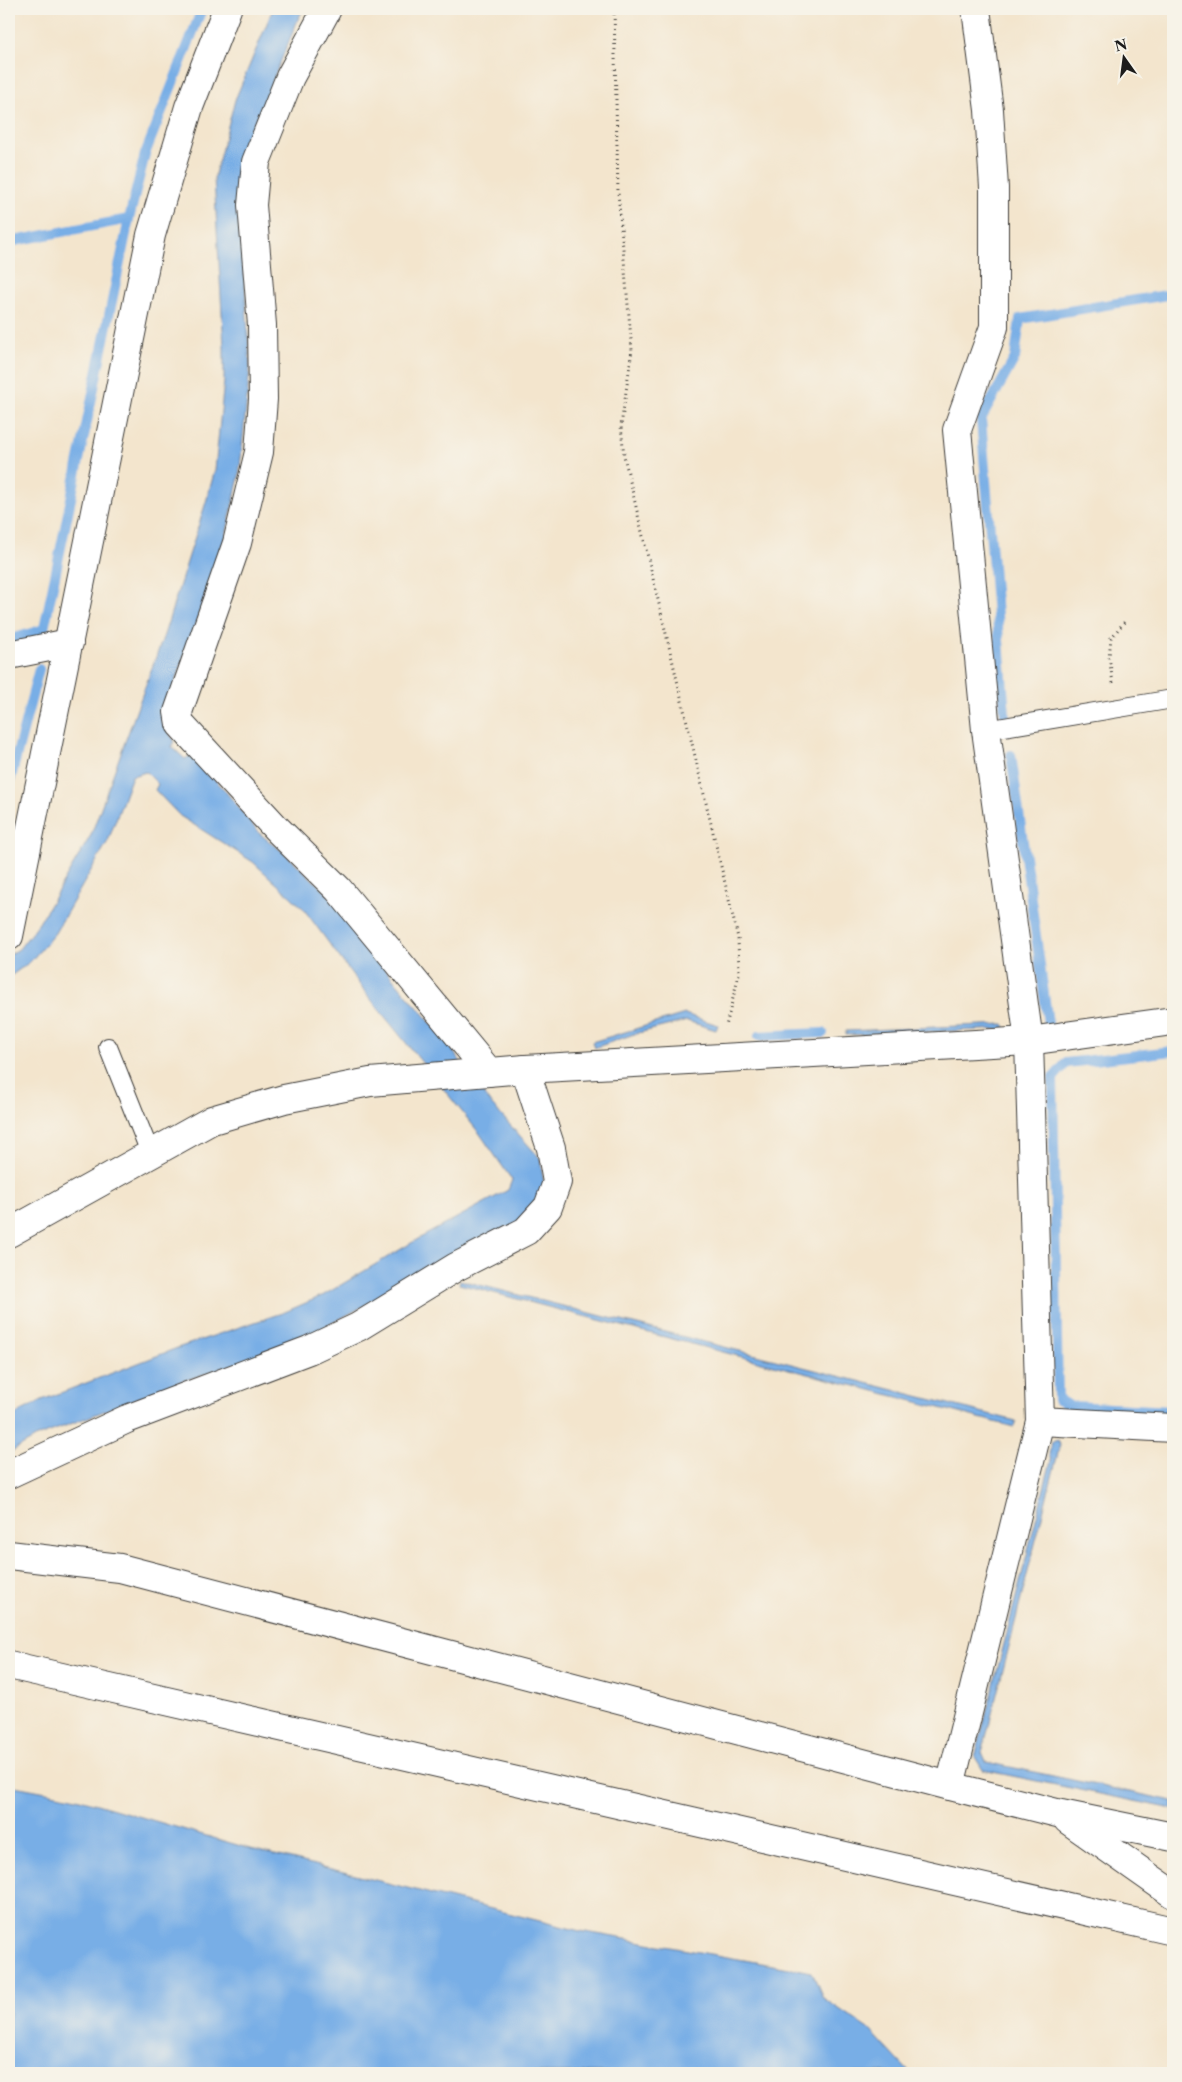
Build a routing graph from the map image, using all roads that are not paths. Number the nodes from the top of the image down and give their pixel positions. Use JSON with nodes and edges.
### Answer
{"nodes":[{"id":1,"x":227,"y":9,"type":"edge"},
{"id":2,"x":327,"y":9,"type":"edge"},
{"id":3,"x":976,"y":9,"type":"edge"},
{"id":4,"x":69,"y":643,"type":"junction"},
{"id":5,"x":9,"y":656,"type":"edge"},
{"id":6,"x":1173,"y":700,"type":"edge"},
{"id":7,"x":986,"y":730,"type":"junction"},
{"id":8,"x":9,"y":936,"type":"edge"},
{"id":9,"x":1173,"y":1021,"type":"edge"},
{"id":10,"x":1029,"y":1041,"type":"junction"},
{"id":11,"x":108,"y":1048,"type":"dead end"},
{"id":12,"x":525,"y":1069,"type":"junction"},
{"id":13,"x":489,"y":1072,"type":"junction"},
{"id":14,"x":151,"y":1155,"type":"junction"},
{"id":15,"x":9,"y":1233,"type":"edge"},
{"id":16,"x":1040,"y":1421,"type":"junction"},
{"id":17,"x":1173,"y":1428,"type":"edge"},
{"id":18,"x":9,"y":1474,"type":"edge"},
{"id":19,"x":9,"y":1555,"type":"edge"},
{"id":20,"x":9,"y":1665,"type":"edge"},
{"id":21,"x":950,"y":1786,"type":"junction"},
{"id":22,"x":1061,"y":1814,"type":"junction"},
{"id":23,"x":1173,"y":1837,"type":"edge"},
{"id":24,"x":1173,"y":1894,"type":"edge"},
{"id":25,"x":1173,"y":1931,"type":"edge"}],
"edges":[{"from":1,"to":4,"type":"street"},
{"from":2,"to":13,"type":"street"},
{"from":3,"to":7,"type":"street"},
{"from":4,"to":5,"type":"street"},
{"from":4,"to":8,"type":"street"},
{"from":6,"to":7,"type":"lane"},
{"from":7,"to":10,"type":"street"},
{"from":9,"to":10,"type":"street"},
{"from":10,"to":12,"type":"street"},
{"from":10,"to":16,"type":"street"},
{"from":11,"to":14,"type":"lane"},
{"from":12,"to":13,"type":"street"},
{"from":12,"to":18,"type":"street"},
{"from":13,"to":14,"type":"street"},
{"from":14,"to":15,"type":"street"},
{"from":16,"to":17,"type":"street"},
{"from":16,"to":21,"type":"street"},
{"from":19,"to":21,"type":"street"},
{"from":20,"to":25,"type":"street"},
{"from":21,"to":22,"type":"street"},
{"from":22,"to":23,"type":"street"},
{"from":22,"to":24,"type":"street"}]}
